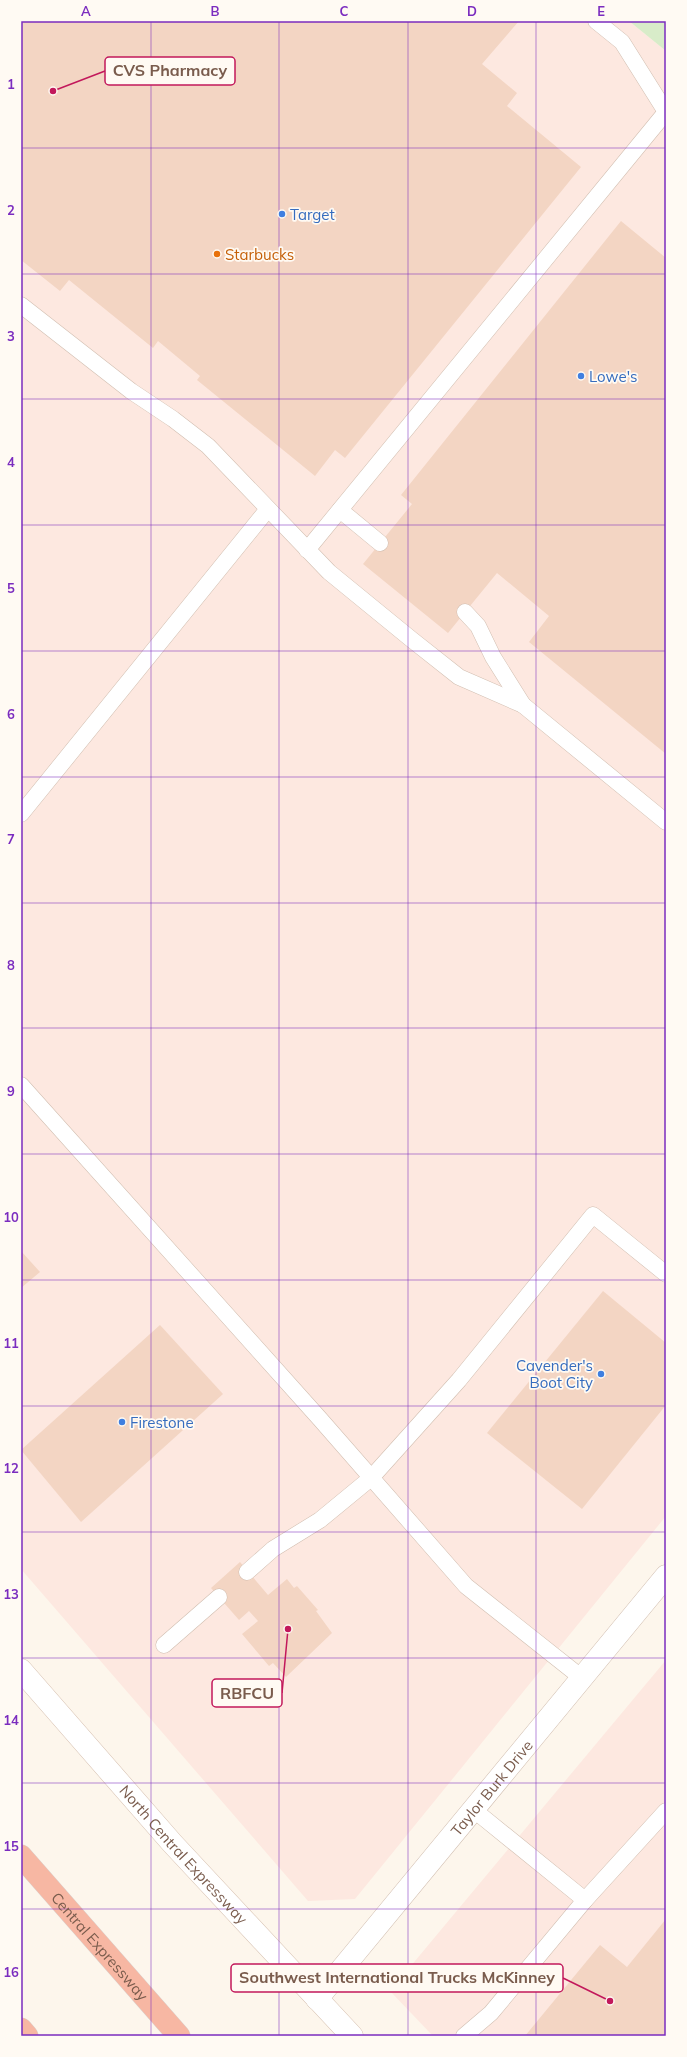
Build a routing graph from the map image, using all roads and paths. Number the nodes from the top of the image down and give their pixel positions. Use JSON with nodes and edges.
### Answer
{"nodes":[{"id":1,"x":596,"y":21,"type":"edge"},
{"id":2,"x":666,"y":112,"type":"edge"},
{"id":3,"x":21,"y":305,"type":"edge"},
{"id":4,"x":268,"y":509,"type":"junction"},
{"id":5,"x":340,"y":510,"type":"junction"},
{"id":6,"x":380,"y":543,"type":"dead end"},
{"id":7,"x":307,"y":550,"type":"junction"},
{"id":8,"x":465,"y":612,"type":"dead end"},
{"id":9,"x":523,"y":705,"type":"junction"},
{"id":10,"x":21,"y":814,"type":"edge"},
{"id":11,"x":666,"y":822,"type":"edge"},
{"id":12,"x":21,"y":1084,"type":"edge"},
{"id":13,"x":666,"y":1274,"type":"edge"},
{"id":14,"x":371,"y":1478,"type":"junction"},
{"id":15,"x":248,"y":1572,"type":"dead end"},
{"id":16,"x":666,"y":1576,"type":"edge"},
{"id":17,"x":219,"y":1597,"type":"dead end"},
{"id":18,"x":164,"y":1645,"type":"dead end"},
{"id":19,"x":21,"y":1670,"type":"edge"},
{"id":20,"x":582,"y":1678,"type":"junction"},
{"id":21,"x":474,"y":1810,"type":"junction"},
{"id":22,"x":666,"y":1811,"type":"edge"},
{"id":23,"x":21,"y":1856,"type":"edge"},
{"id":24,"x":585,"y":1900,"type":"junction"},
{"id":25,"x":317,"y":1999,"type":"junction"},
{"id":26,"x":21,"y":2029,"type":"edge"},
{"id":27,"x":27,"y":2036,"type":"edge"},
{"id":28,"x":179,"y":2036,"type":"edge"},
{"id":29,"x":352,"y":2036,"type":"edge"},
{"id":30,"x":465,"y":2036,"type":"edge"}],
"edges":[{"from":1,"to":2,"type":"lane"},
{"from":2,"to":5,"type":"lane"},
{"from":3,"to":4,"type":"lane"},
{"from":4,"to":7,"type":"lane"},
{"from":4,"to":10,"type":"lane"},
{"from":5,"to":6,"type":"lane"},
{"from":5,"to":7,"type":"lane"},
{"from":7,"to":9,"type":"lane"},
{"from":8,"to":9,"type":"lane"},
{"from":9,"to":11,"type":"lane"},
{"from":12,"to":14,"type":"lane"},
{"from":13,"to":14,"type":"lane"},
{"from":14,"to":15,"type":"lane"},
{"from":14,"to":20,"type":"lane"},
{"from":16,"to":20,"type":"street","name":"Taylor Burk Drive"},
{"from":17,"to":18,"type":"lane"},
{"from":19,"to":25,"type":"street","name":"North Central Expressway"},
{"from":20,"to":21,"type":"street","name":"Taylor Burk Drive"},
{"from":21,"to":24,"type":"lane"},
{"from":21,"to":25,"type":"street","name":"Taylor Burk Drive"},
{"from":22,"to":24,"type":"lane"},
{"from":23,"to":28,"type":"highway","name":"Central Expressway"},
{"from":24,"to":30,"type":"lane"},
{"from":25,"to":29,"type":"street","name":"North Central Expressway"},
{"from":26,"to":27,"type":"highway"}]}
